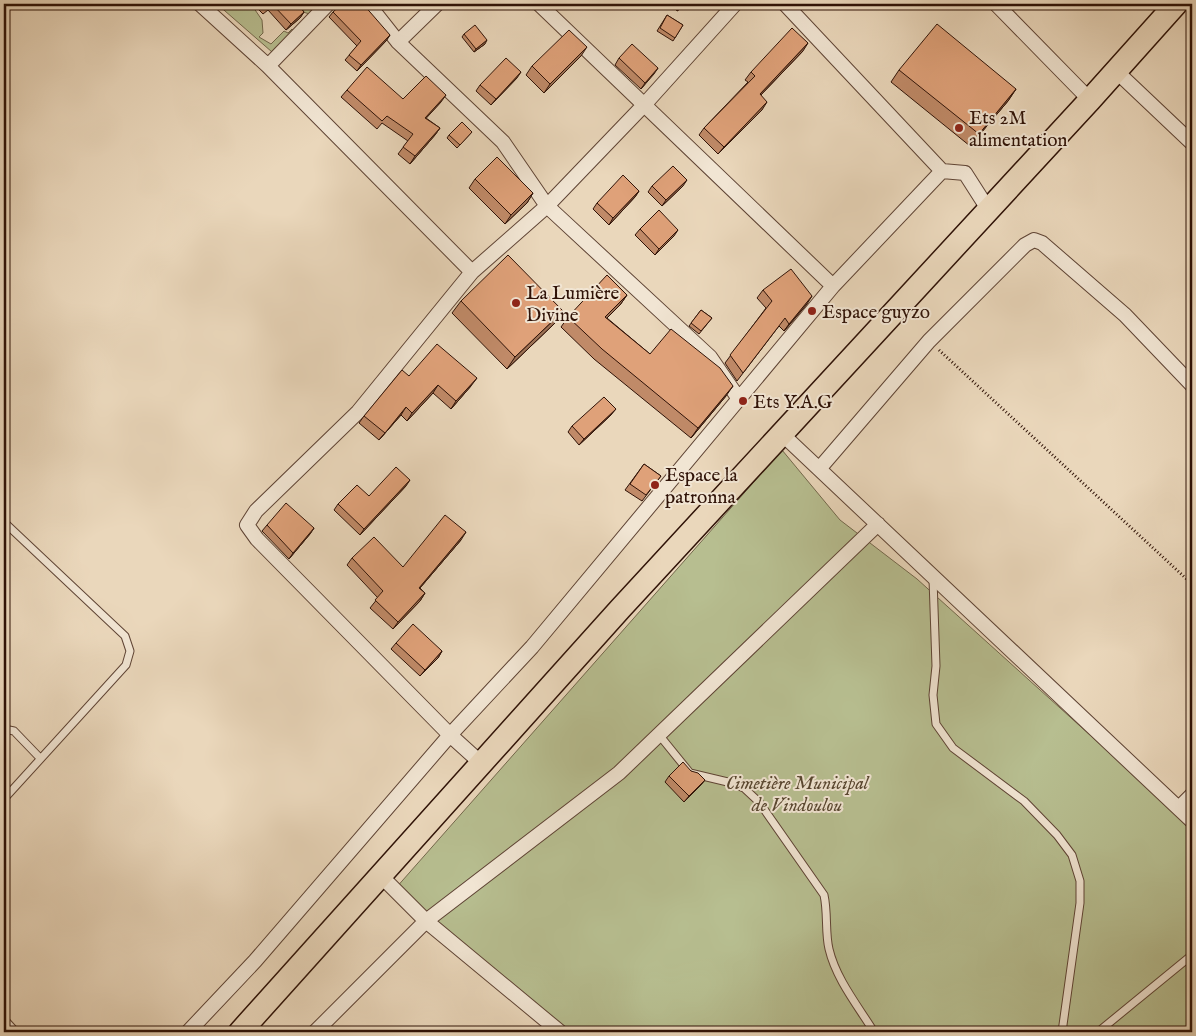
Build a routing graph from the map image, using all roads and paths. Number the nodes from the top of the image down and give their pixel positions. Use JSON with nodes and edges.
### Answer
{"nodes":[{"id":1,"x":200,"y":4,"type":"edge"},
{"id":2,"x":328,"y":4,"type":"edge"},
{"id":3,"x":368,"y":4,"type":"edge"},
{"id":4,"x":437,"y":4,"type":"edge"},
{"id":5,"x":538,"y":4,"type":"edge"},
{"id":6,"x":735,"y":4,"type":"edge"},
{"id":7,"x":785,"y":4,"type":"edge"},
{"id":8,"x":996,"y":4,"type":"edge"},
{"id":9,"x":1176,"y":4,"type":"edge"},
{"id":10,"x":398,"y":42,"type":"junction"},
{"id":11,"x":268,"y":66,"type":"junction"},
{"id":12,"x":1116,"y":71,"type":"junction"},
{"id":13,"x":1090,"y":100,"type":"junction"},
{"id":14,"x":644,"y":105,"type":"junction"},
{"id":15,"x":1192,"y":143,"type":"edge"},
{"id":16,"x":942,"y":171,"type":"junction"},
{"id":17,"x":547,"y":206,"type":"junction"},
{"id":18,"x":988,"y":209,"type":"junction"},
{"id":19,"x":472,"y":272,"type":"junction"},
{"id":20,"x":833,"y":286,"type":"junction"},
{"id":21,"x":929,"y":341,"type":"junction"},
{"id":22,"x":1192,"y":386,"type":"edge"},
{"id":23,"x":739,"y":399,"type":"junction"},
{"id":24,"x":782,"y":434,"type":"junction"},
{"id":25,"x":819,"y":469,"type":"junction"},
{"id":26,"x":4,"y":523,"type":"edge"},
{"id":27,"x":878,"y":524,"type":"junction"},
{"id":28,"x":933,"y":576,"type":"junction"},
{"id":29,"x":1192,"y":584,"type":"edge"},
{"id":30,"x":4,"y":729,"type":"edge"},
{"id":31,"x":450,"y":735,"type":"junction"},
{"id":32,"x":660,"y":736,"type":"junction"},
{"id":33,"x":40,"y":758,"type":"junction"},
{"id":34,"x":482,"y":764,"type":"junction"},
{"id":35,"x":1192,"y":795,"type":"edge"},
{"id":36,"x":4,"y":799,"type":"edge"},
{"id":37,"x":1179,"y":808,"type":"junction"},
{"id":38,"x":1192,"y":821,"type":"edge"},
{"id":39,"x":380,"y":875,"type":"junction"},
{"id":40,"x":426,"y":921,"type":"junction"},
{"id":41,"x":1192,"y":955,"type":"edge"},
{"id":42,"x":4,"y":1019,"type":"edge"},
{"id":43,"x":16,"y":1032,"type":"edge"},
{"id":44,"x":188,"y":1032,"type":"edge"},
{"id":45,"x":240,"y":1032,"type":"edge"},
{"id":46,"x":314,"y":1032,"type":"edge"},
{"id":47,"x":560,"y":1032,"type":"edge"},
{"id":48,"x":874,"y":1032,"type":"edge"},
{"id":49,"x":1062,"y":1032,"type":"edge"},
{"id":50,"x":1098,"y":1032,"type":"edge"}],
"edges":[{"from":1,"to":11,"type":"street"},
{"from":2,"to":11,"type":"street"},
{"from":3,"to":10,"type":"street"},
{"from":4,"to":10,"type":"street"},
{"from":5,"to":14,"type":"street"},
{"from":6,"to":14,"type":"street"},
{"from":7,"to":16,"type":"street"},
{"from":8,"to":13,"type":"street"},
{"from":9,"to":12,"type":"highway"},
{"from":10,"to":17,"type":"street"},
{"from":11,"to":19,"type":"street"},
{"from":12,"to":13,"type":"highway"},
{"from":12,"to":15,"type":"street"},
{"from":13,"to":18,"type":"highway"},
{"from":14,"to":17,"type":"street"},
{"from":14,"to":20,"type":"street"},
{"from":16,"to":18,"type":"street"},
{"from":16,"to":20,"type":"street"},
{"from":17,"to":19,"type":"street"},
{"from":17,"to":23,"type":"street"},
{"from":18,"to":24,"type":"highway"},
{"from":19,"to":31,"type":"street"},
{"from":20,"to":23,"type":"street"},
{"from":21,"to":22,"type":"street"},
{"from":21,"to":25,"type":"street"},
{"from":21,"to":29,"type":"path"},
{"from":23,"to":31,"type":"street"},
{"from":24,"to":25,"type":"street"},
{"from":24,"to":34,"type":"highway"},
{"from":25,"to":27,"type":"street"},
{"from":26,"to":33,"type":"lane"},
{"from":27,"to":28,"type":"street"},
{"from":27,"to":32,"type":"street"},
{"from":28,"to":37,"type":"street"},
{"from":28,"to":49,"type":"lane"},
{"from":30,"to":33,"type":"lane"},
{"from":31,"to":34,"type":"street"},
{"from":31,"to":44,"type":"street"},
{"from":32,"to":40,"type":"street"},
{"from":32,"to":48,"type":"lane"},
{"from":33,"to":36,"type":"lane"},
{"from":34,"to":39,"type":"highway"},
{"from":35,"to":37,"type":"street"},
{"from":37,"to":38,"type":"street"},
{"from":39,"to":40,"type":"street"},
{"from":39,"to":45,"type":"highway"},
{"from":40,"to":46,"type":"street"},
{"from":40,"to":47,"type":"street"},
{"from":41,"to":50,"type":"lane"},
{"from":42,"to":43,"type":"lane"}]}
